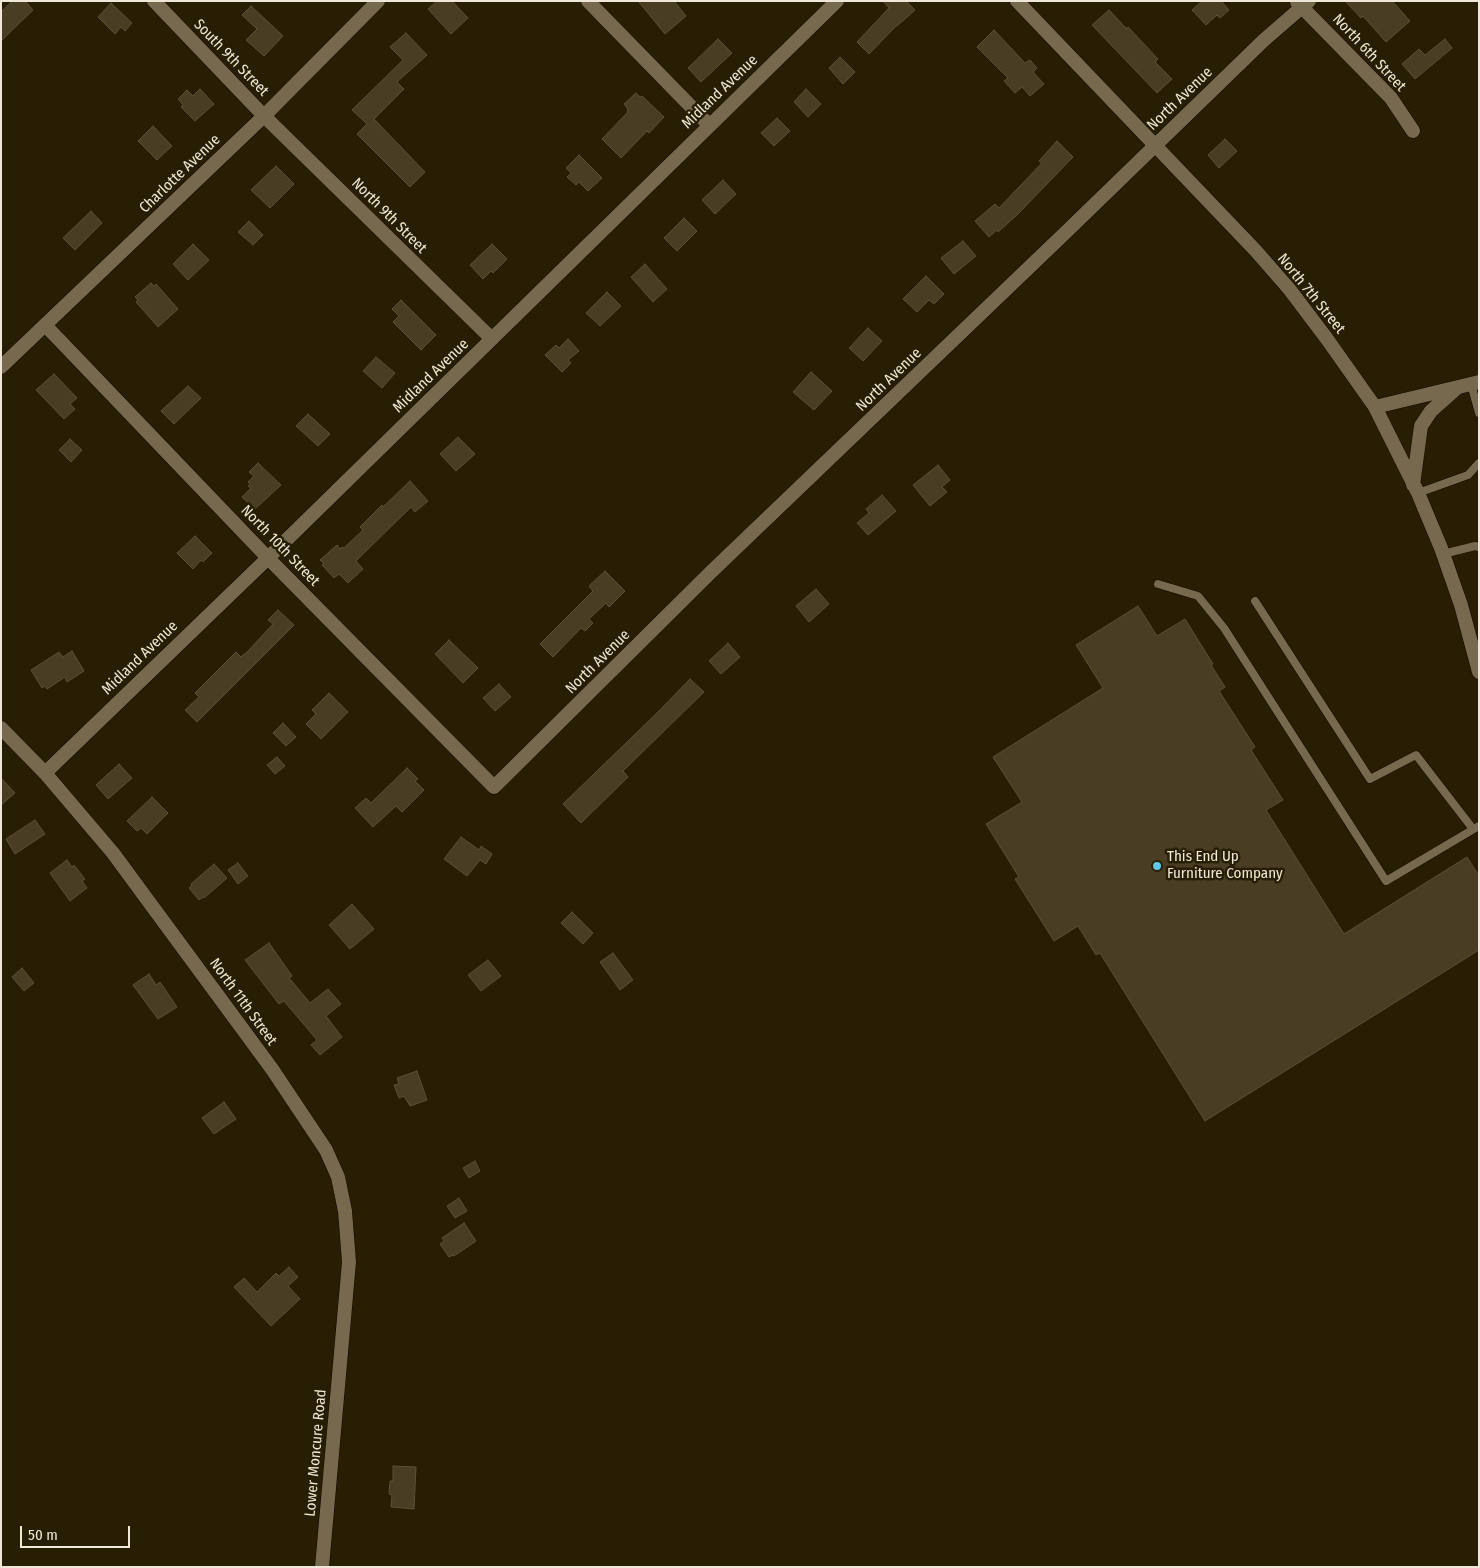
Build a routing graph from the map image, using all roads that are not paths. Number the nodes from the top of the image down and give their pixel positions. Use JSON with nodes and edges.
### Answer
{"nodes":[{"id":1,"x":154,"y":1,"type":"edge"},
{"id":2,"x":378,"y":1,"type":"edge"},
{"id":3,"x":588,"y":1,"type":"edge"},
{"id":4,"x":837,"y":1,"type":"edge"},
{"id":5,"x":1017,"y":1,"type":"edge"},
{"id":6,"x":1303,"y":3,"type":"edge"},
{"id":7,"x":264,"y":116,"type":"junction"},
{"id":8,"x":709,"y":125,"type":"junction"},
{"id":9,"x":1413,"y":131,"type":"dead end"},
{"id":10,"x":1156,"y":145,"type":"junction"},
{"id":11,"x":44,"y":325,"type":"junction"},
{"id":12,"x":492,"y":340,"type":"junction"},
{"id":13,"x":1,"y":367,"type":"edge"},
{"id":14,"x":1469,"y":384,"type":"edge"},
{"id":15,"x":1375,"y":407,"type":"junction"},
{"id":16,"x":1479,"y":413,"type":"edge"},
{"id":17,"x":1479,"y":463,"type":"edge"},
{"id":18,"x":1415,"y":489,"type":"junction"},
{"id":19,"x":1479,"y":547,"type":"edge"},
{"id":20,"x":1443,"y":554,"type":"junction"},
{"id":21,"x":268,"y":558,"type":"junction"},
{"id":22,"x":1158,"y":584,"type":"dead end"},
{"id":23,"x":1255,"y":601,"type":"dead end"},
{"id":24,"x":1479,"y":672,"type":"edge"},
{"id":25,"x":1,"y":728,"type":"edge"},
{"id":26,"x":45,"y":773,"type":"junction"},
{"id":27,"x":494,"y":787,"type":"joint"},
{"id":28,"x":1476,"y":827,"type":"edge"},
{"id":29,"x":342,"y":1342,"type":"joint"},
{"id":30,"x":322,"y":1567,"type":"edge"}],
"edges":[{"from":1,"to":7,"type":"street","name":"South 9th Street"},
{"from":2,"to":7,"type":"street","name":"Charlotte Avenue"},
{"from":3,"to":8,"type":"street"},
{"from":4,"to":8,"type":"street","name":"Midland Avenue"},
{"from":5,"to":10,"type":"street","name":"North 7th Street"},
{"from":6,"to":9,"type":"street","name":"North 6th Street"},
{"from":6,"to":10,"type":"street","name":"North Avenue"},
{"from":7,"to":11,"type":"street","name":"Charlotte Avenue"},
{"from":7,"to":12,"type":"street","name":"North 9th Street"},
{"from":8,"to":12,"type":"street","name":"Midland Avenue"},
{"from":10,"to":15,"type":"street","name":"North 7th Street"},
{"from":10,"to":27,"type":"street","name":"North Avenue"},
{"from":11,"to":13,"type":"street","name":"Charlotte Avenue"},
{"from":11,"to":21,"type":"street","name":"North 10th Street"},
{"from":12,"to":21,"type":"street","name":"Midland Avenue"},
{"from":14,"to":15,"type":"street"},
{"from":14,"to":16,"type":"lane"},
{"from":14,"to":18,"type":"street"},
{"from":15,"to":18,"type":"street","name":"North 7th Street"},
{"from":17,"to":18,"type":"lane"},
{"from":18,"to":20,"type":"street","name":"North 7th Street"},
{"from":19,"to":20,"type":"lane"},
{"from":20,"to":24,"type":"street","name":"North 7th Street"},
{"from":21,"to":26,"type":"street","name":"Midland Avenue"},
{"from":21,"to":27,"type":"street","name":"North 10th Street"},
{"from":22,"to":28,"type":"lane"},
{"from":23,"to":28,"type":"lane"},
{"from":25,"to":26,"type":"street","name":"North 11th Street"},
{"from":26,"to":29,"type":"street","name":"North 11th Street"},
{"from":29,"to":30,"type":"street","name":"Lower Moncure Road"}]}
